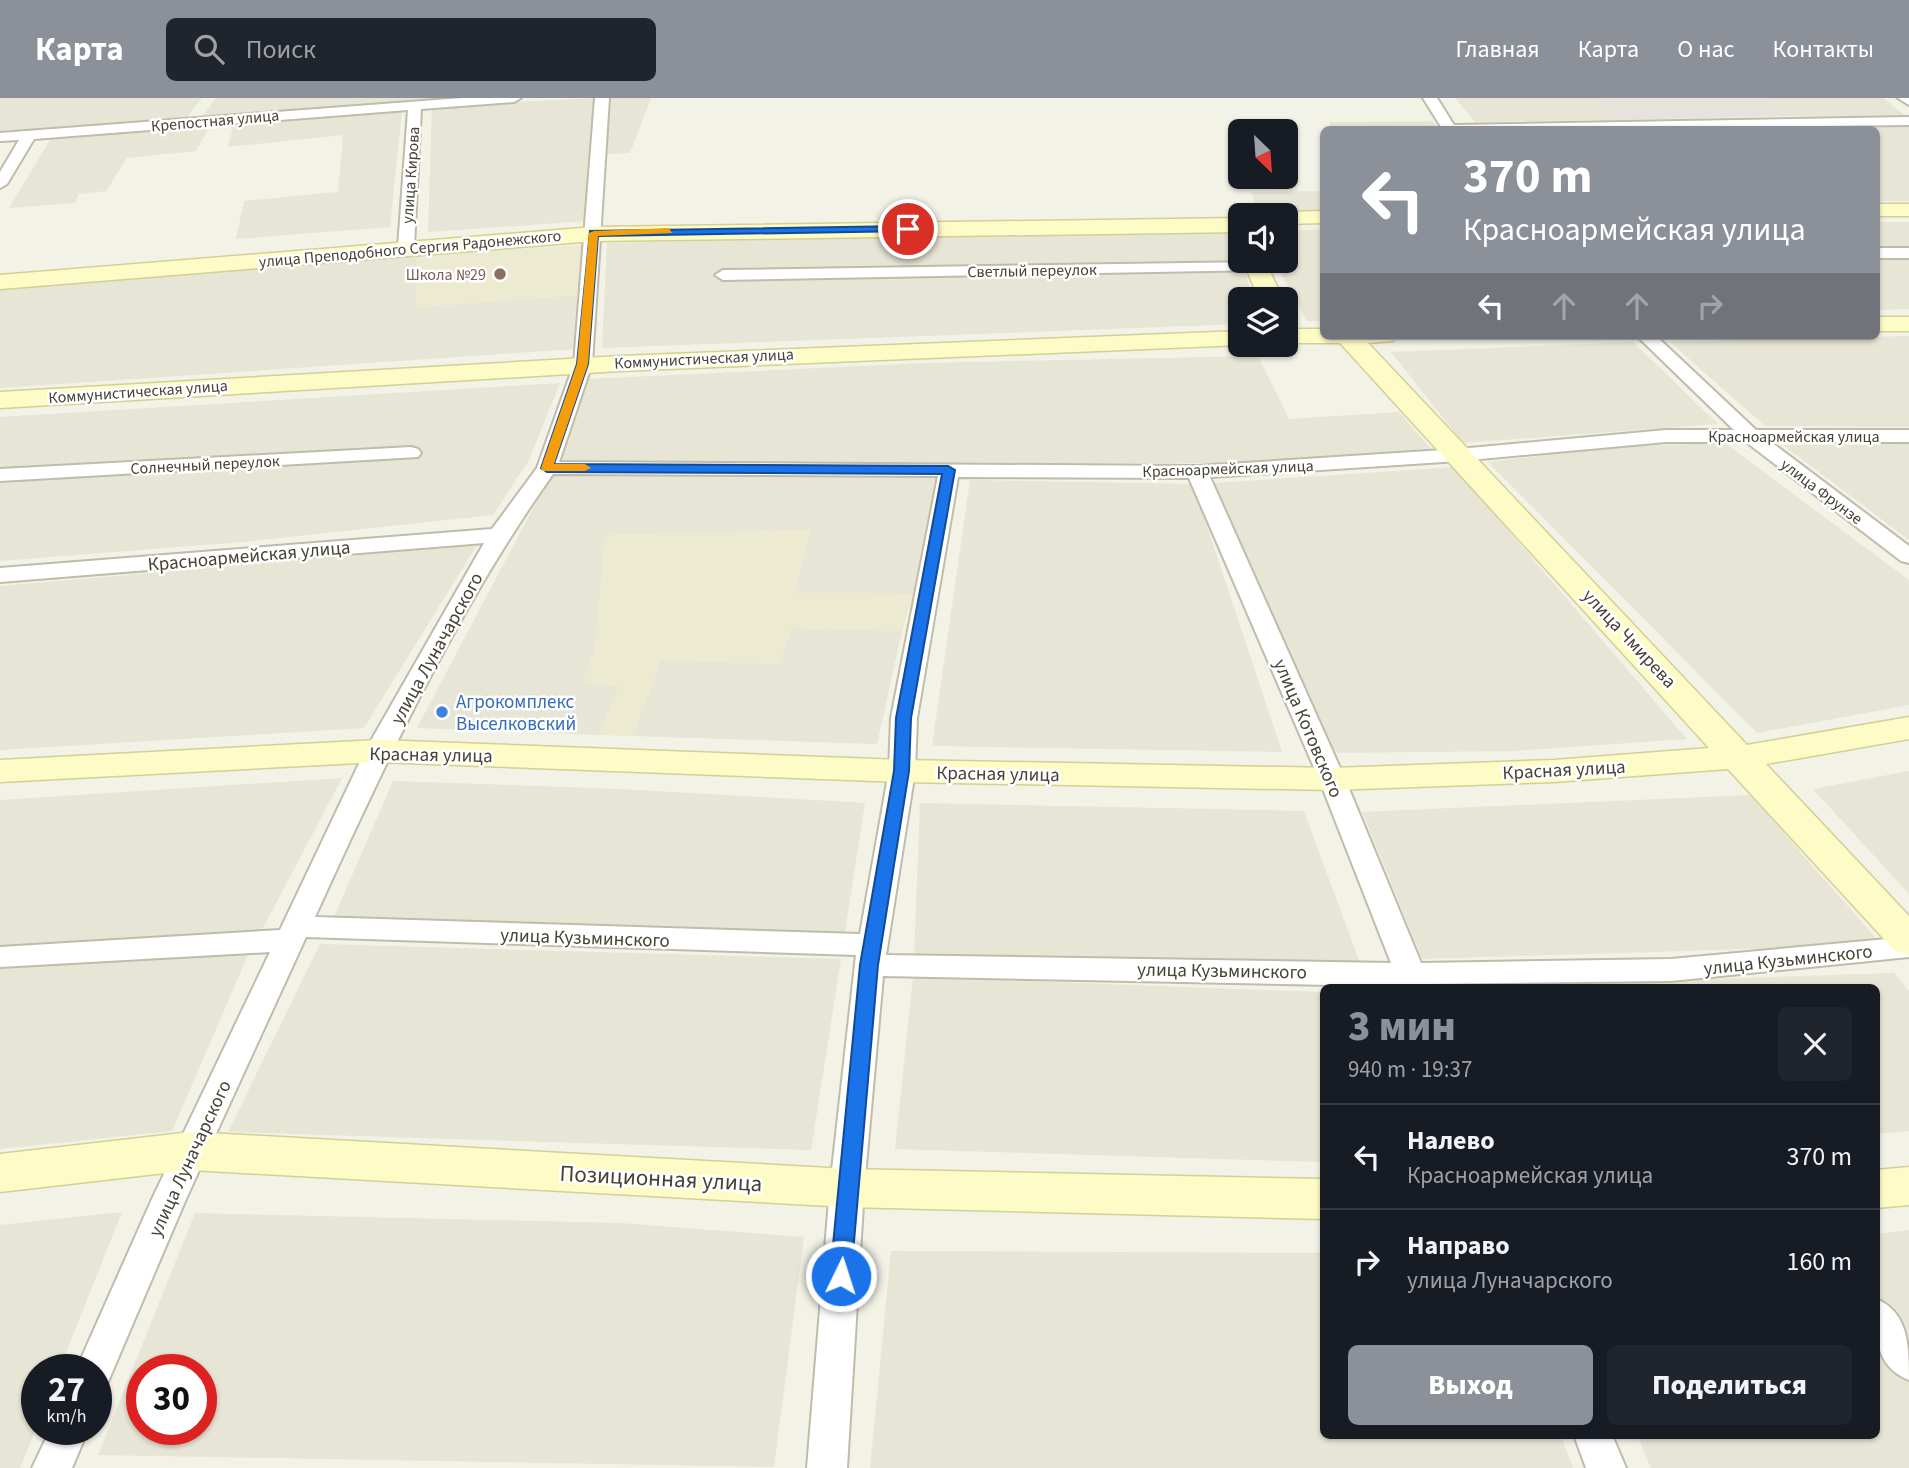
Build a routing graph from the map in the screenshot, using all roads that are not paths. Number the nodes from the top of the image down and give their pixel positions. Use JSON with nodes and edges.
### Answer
{"nodes":[{"id":1,"x":514,"y":98,"type":"edge"},
{"id":2,"x":602,"y":98,"type":"edge"},
{"id":3,"x":1430,"y":98,"type":"edge"},
{"id":4,"x":415,"y":104,"type":"junction"},
{"id":5,"x":204,"y":106,"type":"dead end"},
{"id":6,"x":192,"y":121,"type":"junction"},
{"id":7,"x":1909,"y":121,"type":"edge"},
{"id":8,"x":1449,"y":126,"type":"edge"},
{"id":9,"x":1623,"y":126,"type":"edge"},
{"id":10,"x":29,"y":135,"type":"junction"},
{"id":11,"x":0,"y":137,"type":"edge"},
{"id":12,"x":0,"y":184,"type":"edge"},
{"id":13,"x":1909,"y":209,"type":"edge"},
{"id":14,"x":1880,"y":210,"type":"edge"},
{"id":15,"x":1320,"y":217,"type":"edge"},
{"id":16,"x":1298,"y":218,"type":"edge"},
{"id":17,"x":1880,"y":218,"type":"edge"},
{"id":18,"x":1909,"y":218,"type":"edge"},
{"id":19,"x":1228,"y":224,"type":"edge"},
{"id":20,"x":1298,"y":224,"type":"edge"},
{"id":21,"x":1320,"y":224,"type":"edge"},
{"id":22,"x":594,"y":230,"type":"junction"},
{"id":23,"x":406,"y":243,"type":"junction"},
{"id":24,"x":1880,"y":253,"type":"edge"},
{"id":25,"x":1909,"y":253,"type":"edge"},
{"id":26,"x":1228,"y":265,"type":"edge"},
{"id":27,"x":0,"y":275,"type":"edge"},
{"id":28,"x":723,"y":275,"type":"dead end"},
{"id":29,"x":0,"y":282,"type":"edge"},
{"id":30,"x":1880,"y":324,"type":"edge"},
{"id":31,"x":1909,"y":324,"type":"edge"},
{"id":32,"x":1298,"y":336,"type":"edge"},
{"id":33,"x":1320,"y":337,"type":"edge"},
{"id":34,"x":1228,"y":338,"type":"edge"},
{"id":35,"x":1351,"y":340,"type":"edge"},
{"id":36,"x":1650,"y":340,"type":"edge"},
{"id":37,"x":583,"y":364,"type":"junction"},
{"id":38,"x":0,"y":400,"type":"edge"},
{"id":39,"x":1909,"y":436,"type":"edge"},
{"id":40,"x":1752,"y":438,"type":"junction"},
{"id":41,"x":411,"y":453,"type":"dead end"},
{"id":42,"x":1459,"y":455,"type":"junction"},
{"id":43,"x":547,"y":468,"type":"junction"},
{"id":44,"x":948,"y":470,"type":"junction"},
{"id":45,"x":1197,"y":472,"type":"junction"},
{"id":46,"x":0,"y":475,"type":"edge"},
{"id":47,"x":499,"y":535,"type":"junction"},
{"id":48,"x":1909,"y":556,"type":"edge"},
{"id":49,"x":0,"y":575,"type":"edge"},
{"id":50,"x":1909,"y":728,"type":"edge"},
{"id":51,"x":378,"y":751,"type":"junction"},
{"id":52,"x":1741,"y":757,"type":"junction"},
{"id":53,"x":0,"y":771,"type":"edge"},
{"id":54,"x":902,"y":771,"type":"junction"},
{"id":55,"x":1332,"y":779,"type":"junction"},
{"id":56,"x":294,"y":934,"type":"junction"},
{"id":57,"x":1909,"y":941,"type":"edge"},
{"id":58,"x":1909,"y":947,"type":"edge"},
{"id":59,"x":871,"y":955,"type":"junction"},
{"id":60,"x":0,"y":957,"type":"edge"},
{"id":61,"x":1414,"y":980,"type":"edge"},
{"id":62,"x":191,"y":1151,"type":"junction"},
{"id":63,"x":0,"y":1173,"type":"edge"},
{"id":64,"x":1909,"y":1186,"type":"edge"},
{"id":65,"x":847,"y":1188,"type":"junction"},
{"id":66,"x":1880,"y":1189,"type":"edge"},
{"id":67,"x":1320,"y":1199,"type":"edge"},
{"id":68,"x":1880,"y":1321,"type":"edge"},
{"id":69,"x":102,"y":1354,"type":"edge"},
{"id":70,"x":1909,"y":1363,"type":"edge"},
{"id":71,"x":1595,"y":1439,"type":"edge"},
{"id":72,"x":62,"y":1445,"type":"edge"},
{"id":73,"x":52,"y":1468,"type":"edge"},
{"id":74,"x":827,"y":1468,"type":"edge"},
{"id":75,"x":1606,"y":1468,"type":"edge"}],
"edges":[{"from":1,"to":4,"type":"street","name":"Крепостная улица"},
{"from":2,"to":22,"type":"street","name":"улица Луначарского"},
{"from":3,"to":8,"type":"street"},
{"from":4,"to":6,"type":"street","name":"Крепостная улица"},
{"from":4,"to":23,"type":"street","name":"улица Кирова"},
{"from":5,"to":6,"type":"street"},
{"from":6,"to":10,"type":"street","name":"Крепостная улица"},
{"from":7,"to":9,"type":"street"},
{"from":10,"to":11,"type":"street","name":"Крепостная улица"},
{"from":10,"to":12,"type":"street"},
{"from":13,"to":14,"type":"street"},
{"from":15,"to":16,"type":"street"},
{"from":17,"to":18,"type":"street"},
{"from":19,"to":22,"type":"street","name":"улица Преподобного Сергия Радонежского"},
{"from":20,"to":21,"type":"street"},
{"from":22,"to":23,"type":"street","name":"улица Преподобного Сергия Радонежского"},
{"from":22,"to":37,"type":"street","name":"улица Луначарского"},
{"from":23,"to":27,"type":"street","name":"улица Преподобного Сергия Радонежского"},
{"from":23,"to":29,"type":"street","name":"улица Преподобного Сергия Радонежского"},
{"from":24,"to":25,"type":"street"},
{"from":26,"to":28,"type":"street","name":"Светлый переулок"},
{"from":30,"to":31,"type":"street"},
{"from":32,"to":33,"type":"street"},
{"from":34,"to":37,"type":"street","name":"Коммунистическая улица"},
{"from":35,"to":42,"type":"street","name":"улица Чмирева"},
{"from":36,"to":40,"type":"street","name":"улица Фрунзе"},
{"from":37,"to":38,"type":"street","name":"Коммунистическая улица"},
{"from":37,"to":43,"type":"street","name":"улица Луначарского"},
{"from":39,"to":40,"type":"street","name":"Красноармейская улица"},
{"from":40,"to":42,"type":"street","name":"Красноармейская улица"},
{"from":40,"to":48,"type":"street","name":"улица Фрунзе"},
{"from":41,"to":46,"type":"street","name":"Солнечный переулок"},
{"from":42,"to":45,"type":"street","name":"Красноармейская улица"},
{"from":42,"to":52,"type":"street","name":"улица Чмирева"},
{"from":43,"to":44,"type":"street","name":"Красноармейская улица"},
{"from":43,"to":47,"type":"street","name":"улица Луначарского"},
{"from":44,"to":45,"type":"street","name":"Красноармейская улица"},
{"from":44,"to":54,"type":"street"},
{"from":45,"to":55,"type":"street","name":"улица Котовского"},
{"from":47,"to":49,"type":"street","name":"Красноармейская улица"},
{"from":47,"to":51,"type":"street","name":"улица Луначарского"},
{"from":50,"to":52,"type":"street","name":"Красная улица"},
{"from":51,"to":53,"type":"street","name":"Красная улица"},
{"from":51,"to":54,"type":"street","name":"Красная улица"},
{"from":51,"to":56,"type":"street","name":"улица Луначарского"},
{"from":52,"to":55,"type":"street","name":"Красная улица"},
{"from":52,"to":57,"type":"street","name":"улица Чмирева"},
{"from":54,"to":55,"type":"street","name":"Красная улица"},
{"from":54,"to":59,"type":"street"},
{"from":55,"to":61,"type":"street","name":"улица Котовского"},
{"from":56,"to":59,"type":"street","name":"улица Кузьминского"},
{"from":56,"to":60,"type":"street","name":"улица Кузьминского"},
{"from":56,"to":62,"type":"street","name":"улица Луначарского"},
{"from":58,"to":61,"type":"street","name":"улица Кузьминского"},
{"from":59,"to":61,"type":"street","name":"улица Кузьминского"},
{"from":59,"to":65,"type":"street"},
{"from":62,"to":63,"type":"street","name":"Позиционная улица"},
{"from":62,"to":65,"type":"street","name":"Позиционная улица"},
{"from":62,"to":69,"type":"street","name":"улица Луначарского"},
{"from":64,"to":66,"type":"street"},
{"from":65,"to":67,"type":"street","name":"Позиционная улица"},
{"from":65,"to":74,"type":"street"},
{"from":68,"to":70,"type":"street"},
{"from":71,"to":75,"type":"street"},
{"from":72,"to":73,"type":"street"}]}
